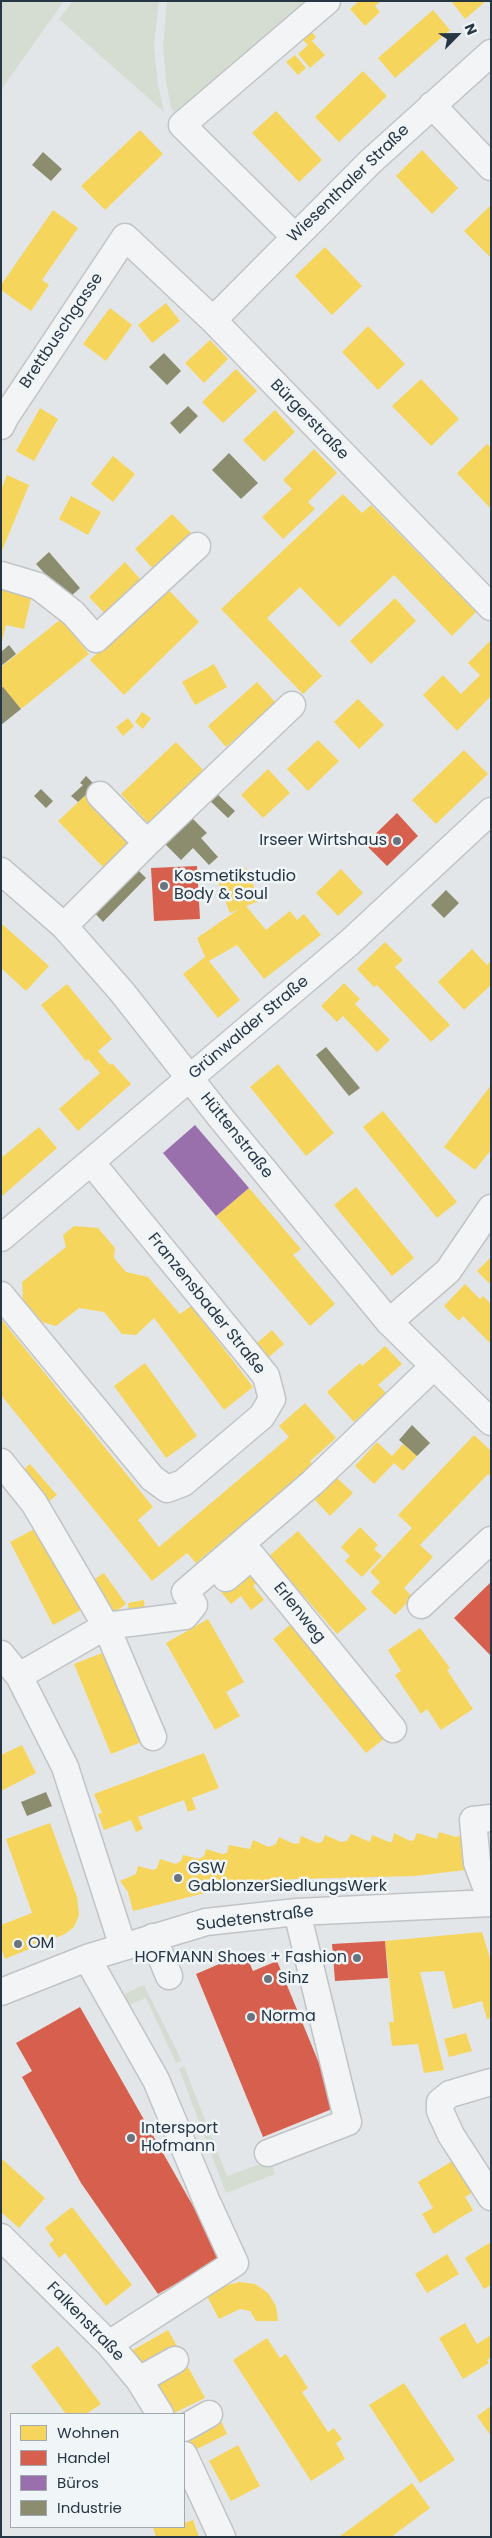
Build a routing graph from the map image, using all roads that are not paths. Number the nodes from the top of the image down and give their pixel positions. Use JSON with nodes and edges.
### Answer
{"nodes":[{"id":1,"x":327,"y":1,"type":"edge"},
{"id":2,"x":491,"y":53,"type":"edge"},
{"id":3,"x":432,"y":105,"type":"junction"},
{"id":4,"x":491,"y":167,"type":"edge"},
{"id":5,"x":125,"y":237,"type":"joint"},
{"id":6,"x":295,"y":237,"type":"junction"},
{"id":7,"x":212,"y":320,"type":"junction"},
{"id":8,"x":1,"y":426,"type":"edge"},
{"id":9,"x":197,"y":546,"type":"dead end"},
{"id":10,"x":1,"y":575,"type":"edge"},
{"id":11,"x":491,"y":607,"type":"edge"},
{"id":12,"x":292,"y":705,"type":"dead end"},
{"id":13,"x":100,"y":795,"type":"dead end"},
{"id":14,"x":491,"y":811,"type":"edge"},
{"id":15,"x":147,"y":843,"type":"junction"},
{"id":16,"x":1,"y":871,"type":"edge"},
{"id":17,"x":64,"y":926,"type":"junction"},
{"id":18,"x":189,"y":1079,"type":"junction"},
{"id":19,"x":92,"y":1162,"type":"junction"},
{"id":20,"x":491,"y":1208,"type":"edge"},
{"id":21,"x":1,"y":1238,"type":"edge"},
{"id":22,"x":1,"y":1295,"type":"edge"},
{"id":23,"x":389,"y":1322,"type":"junction"},
{"id":24,"x":432,"y":1367,"type":"junction"},
{"id":25,"x":491,"y":1422,"type":"edge"},
{"id":26,"x":1,"y":1462,"type":"edge"},
{"id":27,"x":491,"y":1540,"type":"edge"},
{"id":28,"x":194,"y":1605,"type":"junction"},
{"id":29,"x":421,"y":1605,"type":"dead end"},
{"id":30,"x":106,"y":1626,"type":"junction"},
{"id":31,"x":1,"y":1654,"type":"edge"},
{"id":32,"x":19,"y":1676,"type":"junction"},
{"id":33,"x":393,"y":1729,"type":"dead end"},
{"id":34,"x":154,"y":1737,"type":"dead end"},
{"id":35,"x":491,"y":1818,"type":"edge"},
{"id":36,"x":491,"y":1902,"type":"edge"},
{"id":37,"x":297,"y":1912,"type":"junction"},
{"id":38,"x":153,"y":1936,"type":"junction"},
{"id":39,"x":123,"y":1947,"type":"junction"},
{"id":40,"x":87,"y":1958,"type":"junction"},
{"id":41,"x":169,"y":1976,"type":"dead end"},
{"id":42,"x":1,"y":1992,"type":"edge"},
{"id":43,"x":491,"y":2082,"type":"edge"},
{"id":44,"x":268,"y":2153,"type":"dead end"},
{"id":45,"x":491,"y":2197,"type":"edge"},
{"id":46,"x":1,"y":2237,"type":"edge"},
{"id":47,"x":109,"y":2344,"type":"junction"},
{"id":48,"x":175,"y":2360,"type":"dead end"},
{"id":49,"x":139,"y":2380,"type":"junction"},
{"id":50,"x":159,"y":2413,"type":"edge"},
{"id":51,"x":210,"y":2414,"type":"dead end"},
{"id":52,"x":185,"y":2427,"type":"edge"},
{"id":53,"x":185,"y":2457,"type":"edge"},
{"id":54,"x":222,"y":2537,"type":"edge"}],
"edges":[{"from":1,"to":6,"type":"street"},
{"from":2,"to":3,"type":"street","name":"Wiesenthaler Straße"},
{"from":3,"to":4,"type":"street"},
{"from":3,"to":6,"type":"street","name":"Wiesenthaler Straße"},
{"from":5,"to":7,"type":"street","name":"Bürgerstraße"},
{"from":5,"to":8,"type":"street","name":"Brettbuschgasse"},
{"from":6,"to":7,"type":"street","name":"Wiesenthaler Straße"},
{"from":7,"to":11,"type":"street","name":"Bürgerstraße"},
{"from":9,"to":10,"type":"street"},
{"from":12,"to":15,"type":"street"},
{"from":13,"to":15,"type":"street"},
{"from":14,"to":18,"type":"street","name":"Grünwalder Straße"},
{"from":15,"to":17,"type":"street"},
{"from":16,"to":17,"type":"street","name":"Hüttenstraße"},
{"from":17,"to":18,"type":"street","name":"Hüttenstraße"},
{"from":18,"to":19,"type":"street","name":"Grünwalder Straße"},
{"from":18,"to":23,"type":"street","name":"Hüttenstraße"},
{"from":19,"to":21,"type":"street","name":"Grünwalder Straße"},
{"from":19,"to":22,"type":"street","name":"Franzensbader Straße"},
{"from":20,"to":23,"type":"street"},
{"from":23,"to":24,"type":"street","name":"Hüttenstraße"},
{"from":24,"to":25,"type":"street","name":"Hüttenstraße"},
{"from":24,"to":28,"type":"street"},
{"from":26,"to":30,"type":"street"},
{"from":27,"to":29,"type":"street"},
{"from":28,"to":30,"type":"street","name":"Erlenweg"},
{"from":28,"to":33,"type":"street","name":"Erlenweg"},
{"from":30,"to":32,"type":"street","name":"Erlenweg"},
{"from":30,"to":34,"type":"street"},
{"from":31,"to":32,"type":"street"},
{"from":32,"to":39,"type":"street"},
{"from":35,"to":36,"type":"street"},
{"from":36,"to":37,"type":"street","name":"Sudetenstraße"},
{"from":37,"to":38,"type":"street","name":"Sudetenstraße"},
{"from":37,"to":44,"type":"street"},
{"from":38,"to":39,"type":"street","name":"Sudetenstraße"},
{"from":38,"to":41,"type":"street"},
{"from":39,"to":40,"type":"street","name":"Sudetenstraße"},
{"from":40,"to":42,"type":"street","name":"Sudetenstraße"},
{"from":40,"to":47,"type":"street"},
{"from":43,"to":45,"type":"street"},
{"from":46,"to":47,"type":"street","name":"Falkenstraße"},
{"from":47,"to":49,"type":"street","name":"Falkenstraße"},
{"from":48,"to":49,"type":"street"},
{"from":49,"to":50,"type":"street","name":"Falkenstraße"},
{"from":51,"to":52,"type":"street"},
{"from":53,"to":54,"type":"street"}]}
